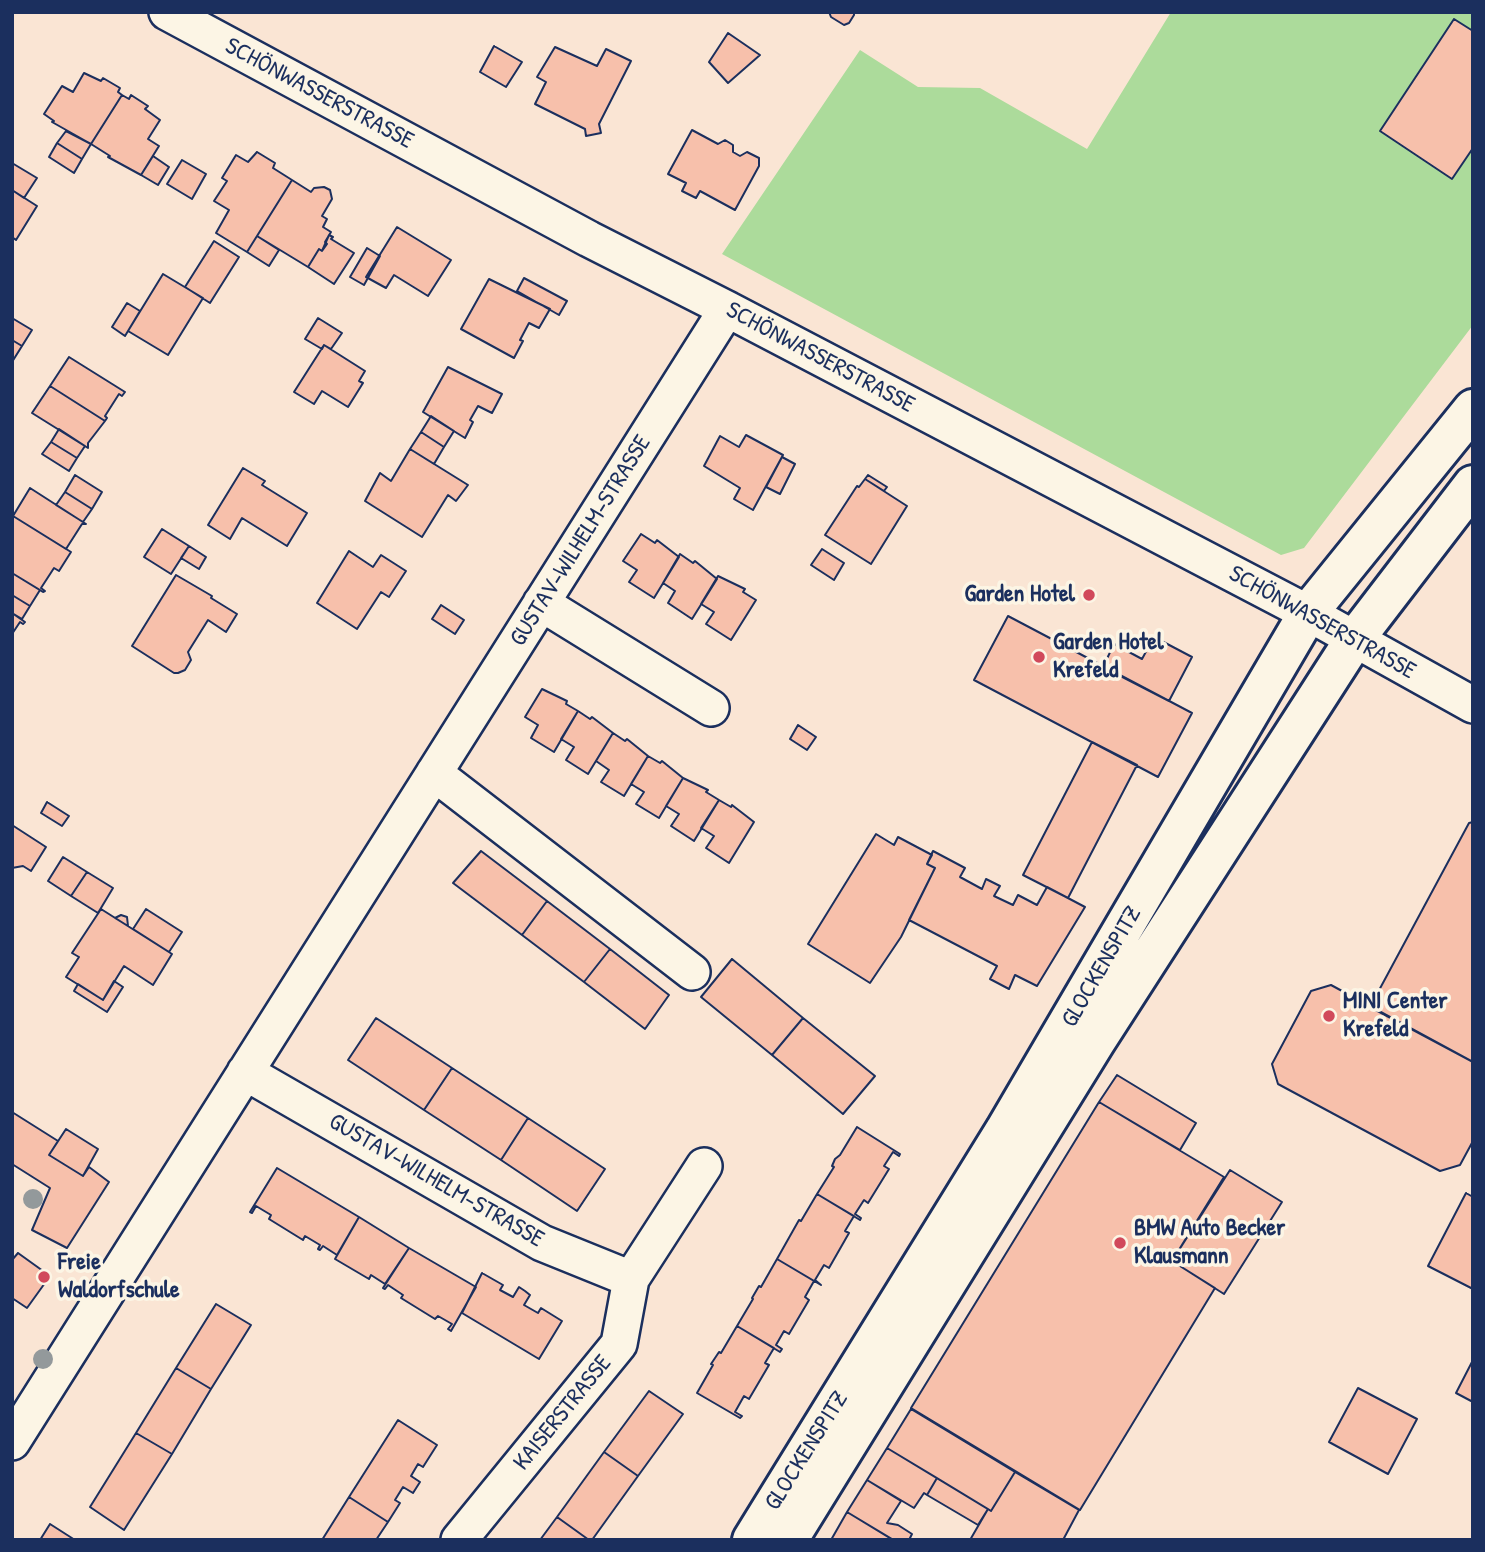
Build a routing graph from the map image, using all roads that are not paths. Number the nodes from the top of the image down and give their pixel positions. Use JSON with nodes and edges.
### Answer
{"nodes":[{"id":1,"x":167,"y":12,"type":"edge"},
{"id":2,"x":727,"y":309,"type":"junction"},
{"id":3,"x":1473,"y":409,"type":"edge"},
{"id":4,"x":1473,"y":485,"type":"edge"},
{"id":5,"x":541,"y":603,"type":"junction"},
{"id":6,"x":1308,"y":613,"type":"junction"},
{"id":7,"x":1353,"y":640,"type":"junction"},
{"id":8,"x":1473,"y":705,"type":"edge"},
{"id":9,"x":711,"y":708,"type":"dead end"},
{"id":10,"x":434,"y":773,"type":"junction"},
{"id":11,"x":692,"y":972,"type":"dead end"},
{"id":12,"x":245,"y":1072,"type":"junction"},
{"id":13,"x":704,"y":1166,"type":"dead end"},
{"id":14,"x":631,"y":1279,"type":"junction"},
{"id":15,"x":12,"y":1442,"type":"edge"},
{"id":16,"x":459,"y":1540,"type":"edge"},
{"id":17,"x":751,"y":1540,"type":"edge"},
{"id":18,"x":788,"y":1540,"type":"edge"}],
"edges":[{"from":1,"to":2,"type":"street","name":"SCHÖNWASSERSTRASSE"},
{"from":2,"to":5,"type":"street","name":"GUSTAV-WILHELM-STRASSE"},
{"from":2,"to":6,"type":"street","name":"SCHÖNWASSERSTRASSE"},
{"from":3,"to":6,"type":"main road","name":"GLOCKENSPITZ"},
{"from":4,"to":7,"type":"main road","name":"GLOCKENSPITZ"},
{"from":5,"to":9,"type":"street"},
{"from":5,"to":10,"type":"street","name":"GUSTAV-WILHELM-STRASSE"},
{"from":6,"to":7,"type":"street","name":"SCHÖNWASSERSTRASSE"},
{"from":6,"to":17,"type":"main road","name":"GLOCKENSPITZ"},
{"from":7,"to":8,"type":"street","name":"SCHÖNWASSERSTRASSE"},
{"from":7,"to":18,"type":"main road","name":"GLOCKENSPITZ"},
{"from":10,"to":11,"type":"street"},
{"from":10,"to":12,"type":"street","name":"GUSTAV-WILHELM-STRASSE"},
{"from":12,"to":14,"type":"street","name":"GUSTAV-WILHELM-STRASSE"},
{"from":12,"to":15,"type":"street","name":"GUSTAV-WILHELM-STRASSE"},
{"from":13,"to":14,"type":"street","name":"KAISERSTRASSE"},
{"from":14,"to":16,"type":"street","name":"KAISERSTRASSE"}]}
